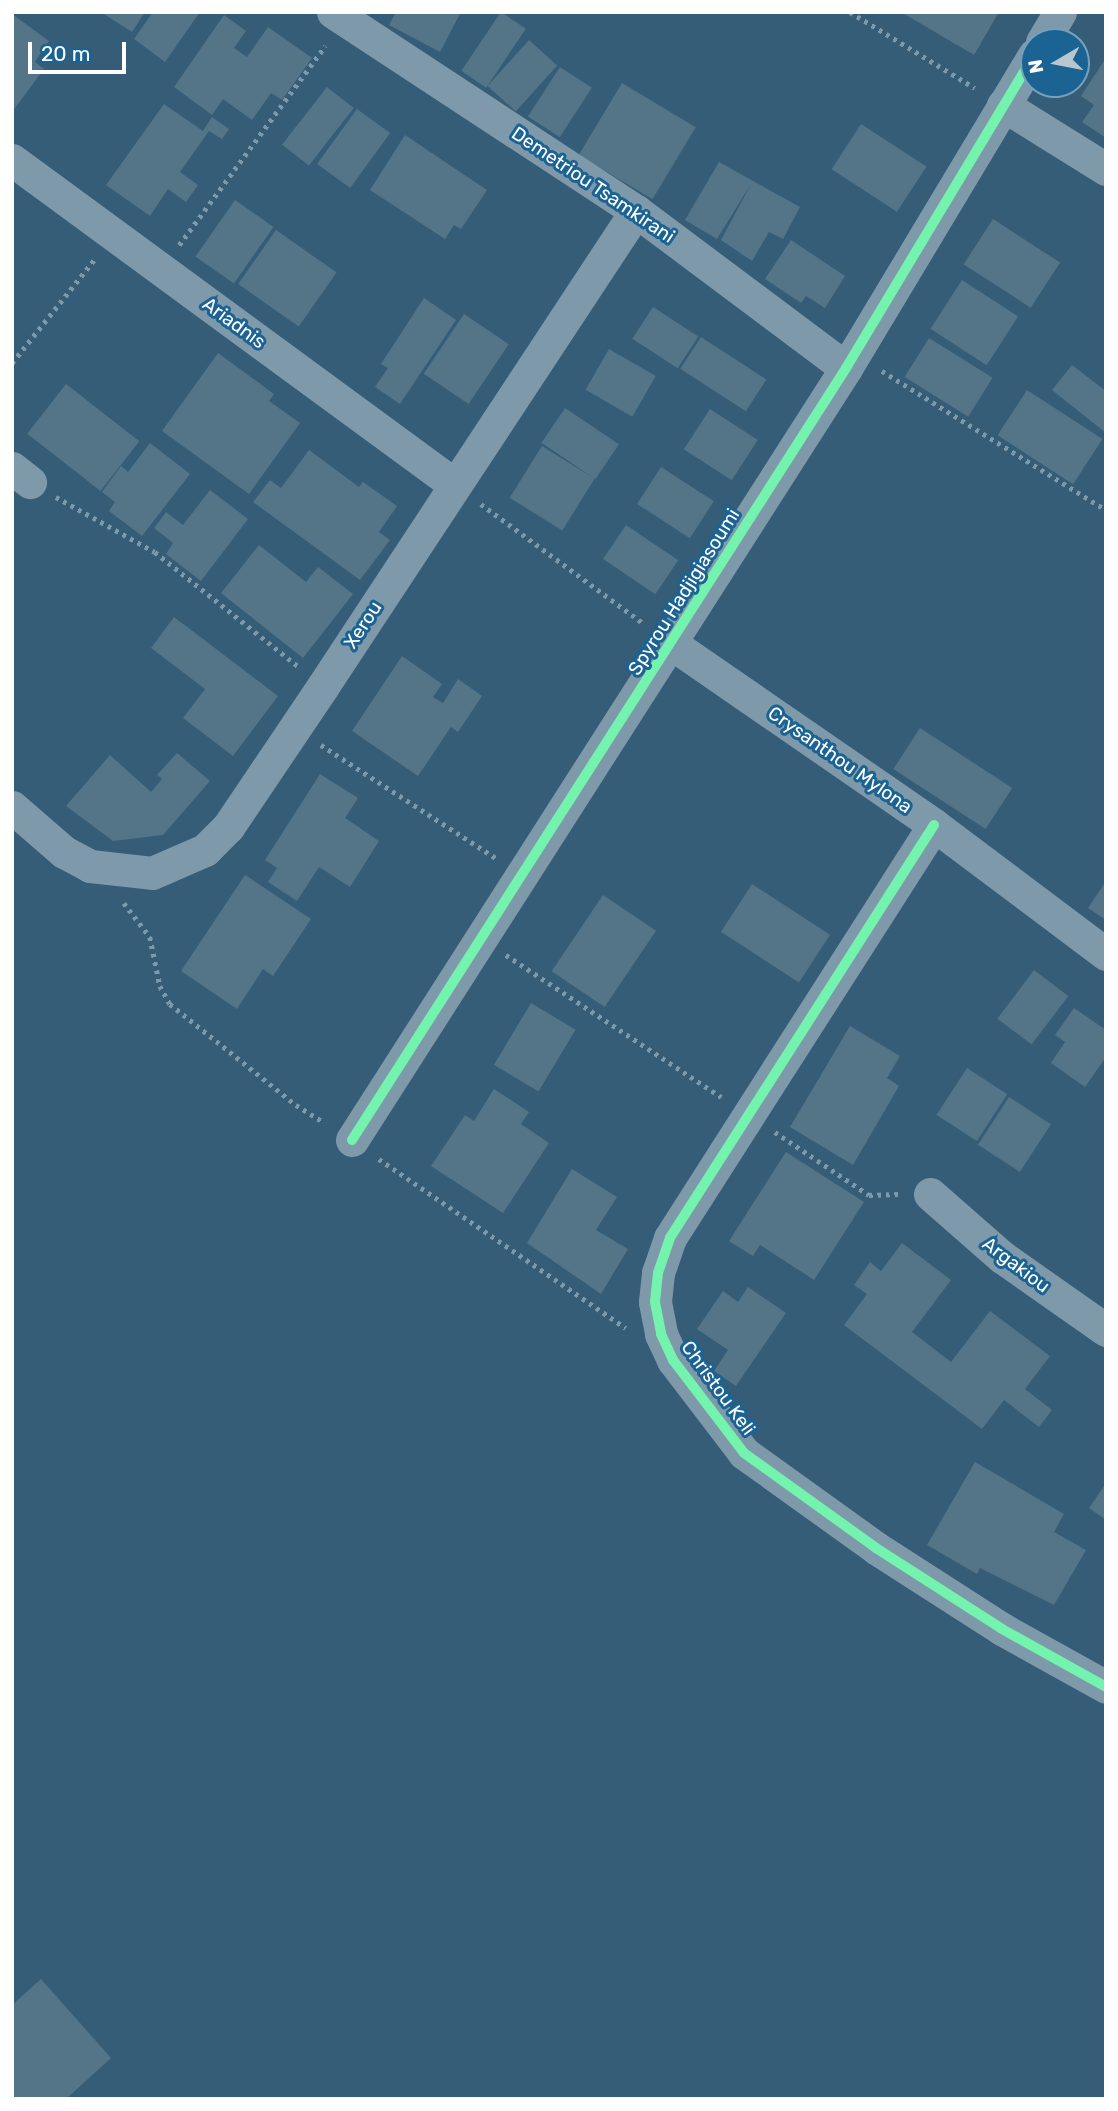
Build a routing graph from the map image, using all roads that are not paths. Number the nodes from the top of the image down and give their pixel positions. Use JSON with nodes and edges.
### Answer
{"nodes":[{"id":1,"x":1060,"y":12,"type":"edge"},
{"id":2,"x":339,"y":16,"type":"edge"},
{"id":3,"x":1050,"y":28,"type":"edge"},
{"id":4,"x":1020,"y":78,"type":"edge"},
{"id":5,"x":1003,"y":105,"type":"junction"},
{"id":6,"x":12,"y":160,"type":"edge"},
{"id":7,"x":1106,"y":169,"type":"edge"},
{"id":8,"x":636,"y":211,"type":"junction"},
{"id":9,"x":851,"y":361,"type":"junction"},
{"id":10,"x":455,"y":485,"type":"junction"},
{"id":11,"x":672,"y":645,"type":"junction"},
{"id":12,"x":12,"y":807,"type":"edge"},
{"id":13,"x":934,"y":825,"type":"junction"},
{"id":14,"x":1106,"y":954,"type":"edge"},
{"id":15,"x":352,"y":1140,"type":"road end"},
{"id":16,"x":930,"y":1194,"type":"road end"},
{"id":17,"x":1106,"y":1330,"type":"edge"},
{"id":18,"x":1106,"y":1687,"type":"edge"}],
"edges":[{"from":1,"to":3,"type":"street"},
{"from":2,"to":8,"type":"street","name":"Demetriou Tsamkirani"},
{"from":4,"to":5,"type":"street","name":"Spyrou Hadjigiasoumi"},
{"from":5,"to":7,"type":"street"},
{"from":5,"to":9,"type":"street","name":"Spyrou Hadjigiasoumi"},
{"from":6,"to":10,"type":"street","name":"Ariadnis"},
{"from":8,"to":9,"type":"street","name":"Demetriou Tsamkirani"},
{"from":8,"to":10,"type":"street","name":"Xerou"},
{"from":9,"to":11,"type":"street","name":"Spyrou Hadjigiasoumi"},
{"from":10,"to":12,"type":"street","name":"Xerou"},
{"from":11,"to":13,"type":"street","name":"Crysanthou Mylona"},
{"from":11,"to":15,"type":"street","name":"Spyrou Hadjigiasoumi"},
{"from":13,"to":14,"type":"street","name":"Crysanthou Mylona"},
{"from":13,"to":18,"type":"street","name":"Christou Keli"},
{"from":16,"to":17,"type":"street","name":"Argakiou"}]}
